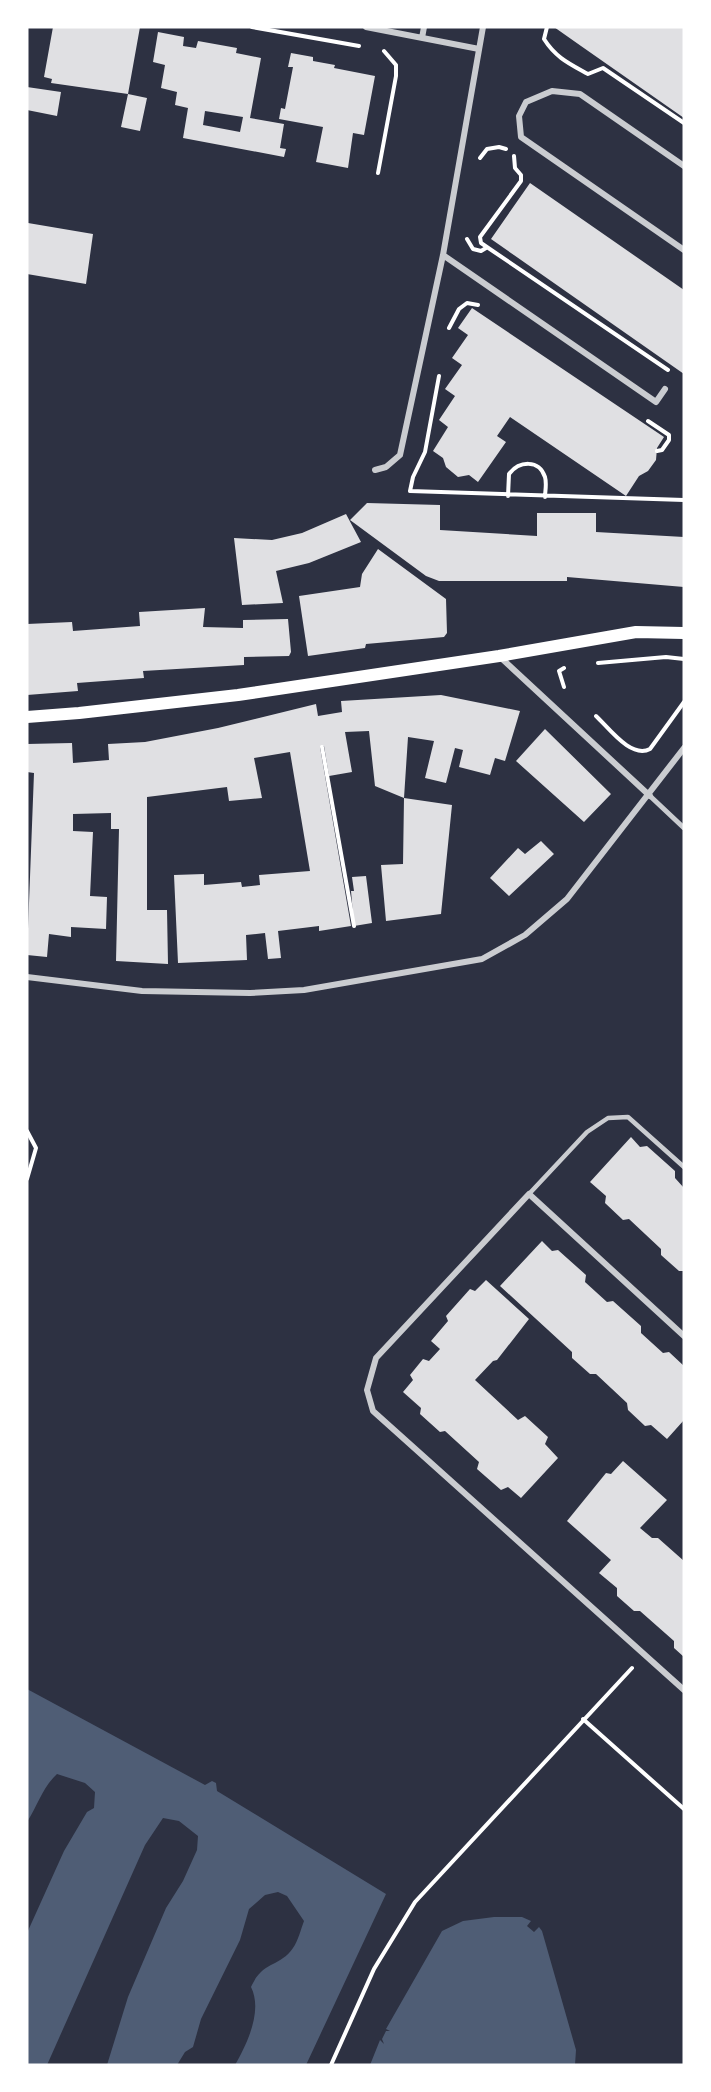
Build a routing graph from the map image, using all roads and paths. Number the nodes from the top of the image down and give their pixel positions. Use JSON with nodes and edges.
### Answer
{"nodes":[{"id":1,"x":252,"y":27,"type":"edge"},
{"id":2,"x":366,"y":27,"type":"edge"},
{"id":3,"x":424,"y":27,"type":"edge"},
{"id":4,"x":483,"y":27,"type":"edge"},
{"id":5,"x":547,"y":27,"type":"edge"},
{"id":6,"x":422,"y":38,"type":"junction"},
{"id":7,"x":363,"y":47,"type":"dead end"},
{"id":8,"x":479,"y":48,"type":"junction"},
{"id":9,"x":374,"y":49,"type":"dead end"},
{"id":10,"x":684,"y":123,"type":"edge"},
{"id":11,"x":478,"y":165,"type":"dead end"},
{"id":12,"x":684,"y":166,"type":"edge"},
{"id":13,"x":378,"y":173,"type":"dead end"},
{"id":14,"x":466,"y":234,"type":"dead end"},
{"id":15,"x":486,"y":248,"type":"junction"},
{"id":16,"x":684,"y":250,"type":"edge"},
{"id":17,"x":443,"y":255,"type":"junction"},
{"id":18,"x":486,"y":310,"type":"dead end"},
{"id":19,"x":447,"y":337,"type":"dead end"},
{"id":20,"x":440,"y":370,"type":"dead end"},
{"id":21,"x":674,"y":374,"type":"dead end"},
{"id":22,"x":665,"y":389,"type":"dead end"},
{"id":23,"x":640,"y":415,"type":"dead end"},
{"id":24,"x":657,"y":451,"type":"dead end"},
{"id":25,"x":375,"y":470,"type":"dead end"},
{"id":26,"x":508,"y":496,"type":"junction"},
{"id":27,"x":544,"y":497,"type":"junction"},
{"id":28,"x":684,"y":500,"type":"edge"},
{"id":29,"x":684,"y":633,"type":"edge"},
{"id":30,"x":499,"y":656,"type":"junction"},
{"id":31,"x":684,"y":659,"type":"edge"},
{"id":32,"x":589,"y":664,"type":"dead end"},
{"id":33,"x":567,"y":666,"type":"dead end"},
{"id":34,"x":571,"y":693,"type":"dead end"},
{"id":35,"x":684,"y":702,"type":"edge"},
{"id":36,"x":595,"y":715,"type":"dead end"},
{"id":37,"x":27,"y":717,"type":"edge"},
{"id":38,"x":322,"y":747,"type":"dead end"},
{"id":39,"x":684,"y":748,"type":"edge"},
{"id":40,"x":650,"y":796,"type":"junction"},
{"id":41,"x":684,"y":828,"type":"edge"},
{"id":42,"x":354,"y":926,"type":"dead end"},
{"id":43,"x":27,"y":977,"type":"edge"},
{"id":44,"x":27,"y":1131,"type":"edge"},
{"id":45,"x":684,"y":1167,"type":"edge"},
{"id":46,"x":27,"y":1179,"type":"edge"},
{"id":47,"x":529,"y":1194,"type":"junction"},
{"id":48,"x":684,"y":1336,"type":"edge"},
{"id":49,"x":645,"y":1654,"type":"junction"},
{"id":50,"x":684,"y":1690,"type":"edge"},
{"id":51,"x":583,"y":1719,"type":"junction"},
{"id":52,"x":684,"y":1809,"type":"edge"},
{"id":53,"x":331,"y":2065,"type":"edge"}],
"edges":[{"from":1,"to":7,"type":"path"},
{"from":2,"to":6,"type":"street"},
{"from":3,"to":6,"type":"street"},
{"from":4,"to":8,"type":"street"},
{"from":5,"to":10,"type":"path"},
{"from":6,"to":8,"type":"street"},
{"from":8,"to":17,"type":"street"},
{"from":9,"to":13,"type":"path"},
{"from":11,"to":15,"type":"path"},
{"from":12,"to":16,"type":"street"},
{"from":14,"to":15,"type":"path"},
{"from":15,"to":21,"type":"path"},
{"from":17,"to":22,"type":"street"},
{"from":17,"to":25,"type":"street"},
{"from":18,"to":19,"type":"path"},
{"from":20,"to":26,"type":"path"},
{"from":23,"to":24,"type":"path"},
{"from":26,"to":27,"type":"path"},
{"from":26,"to":27,"type":"path"},
{"from":27,"to":28,"type":"path"},
{"from":29,"to":30,"type":"main road"},
{"from":30,"to":37,"type":"main road"},
{"from":30,"to":40,"type":"street"},
{"from":31,"to":32,"type":"path"},
{"from":33,"to":34,"type":"path"},
{"from":35,"to":36,"type":"path"},
{"from":38,"to":42,"type":"path"},
{"from":39,"to":40,"type":"street"},
{"from":40,"to":41,"type":"street"},
{"from":40,"to":43,"type":"street"},
{"from":44,"to":46,"type":"path"},
{"from":45,"to":47,"type":"lane"},
{"from":47,"to":48,"type":"street"},
{"from":47,"to":49,"type":"street"},
{"from":49,"to":50,"type":"street"},
{"from":49,"to":51,"type":"path"},
{"from":51,"to":52,"type":"path"},
{"from":51,"to":53,"type":"path"}]}
